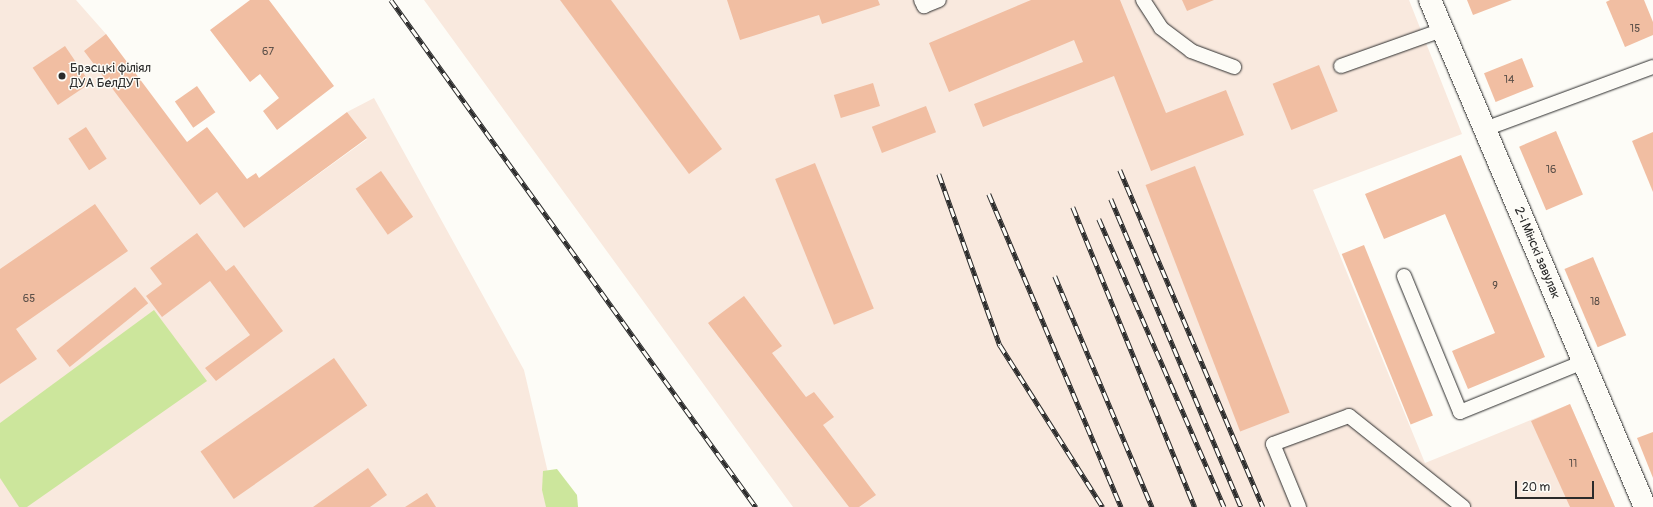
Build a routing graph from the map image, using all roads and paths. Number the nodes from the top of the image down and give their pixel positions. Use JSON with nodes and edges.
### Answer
{"nodes":[{"id":1,"x":921,"y":0,"type":"edge"},
{"id":2,"x":939,"y":0,"type":"edge"},
{"id":3,"x":1143,"y":0,"type":"edge"},
{"id":4,"x":1430,"y":0,"type":"edge"},
{"id":5,"x":1442,"y":30,"type":"junction"},
{"id":6,"x":1341,"y":66,"type":"dead end"},
{"id":7,"x":1234,"y":67,"type":"dead end"},
{"id":8,"x":1653,"y":67,"type":"edge"},
{"id":9,"x":1485,"y":129,"type":"junction"},
{"id":10,"x":1404,"y":276,"type":"dead end"},
{"id":11,"x":1584,"y":362,"type":"junction"},
{"id":12,"x":1299,"y":507,"type":"edge"},
{"id":13,"x":1463,"y":507,"type":"edge"},
{"id":14,"x":1645,"y":507,"type":"edge"}],
"edges":[{"from":1,"to":2,"type":"lane"},
{"from":3,"to":7,"type":"lane"},
{"from":4,"to":5,"type":"street","name":"2-і Мінскі завулак"},
{"from":5,"to":6,"type":"lane"},
{"from":5,"to":9,"type":"street","name":"2-і Мінскі завулак"},
{"from":8,"to":9,"type":"lane"},
{"from":9,"to":11,"type":"street","name":"2-і Мінскі завулак"},
{"from":10,"to":11,"type":"lane"},
{"from":11,"to":14,"type":"street","name":"2-і Мінскі завулак"},
{"from":12,"to":13,"type":"lane"}]}
